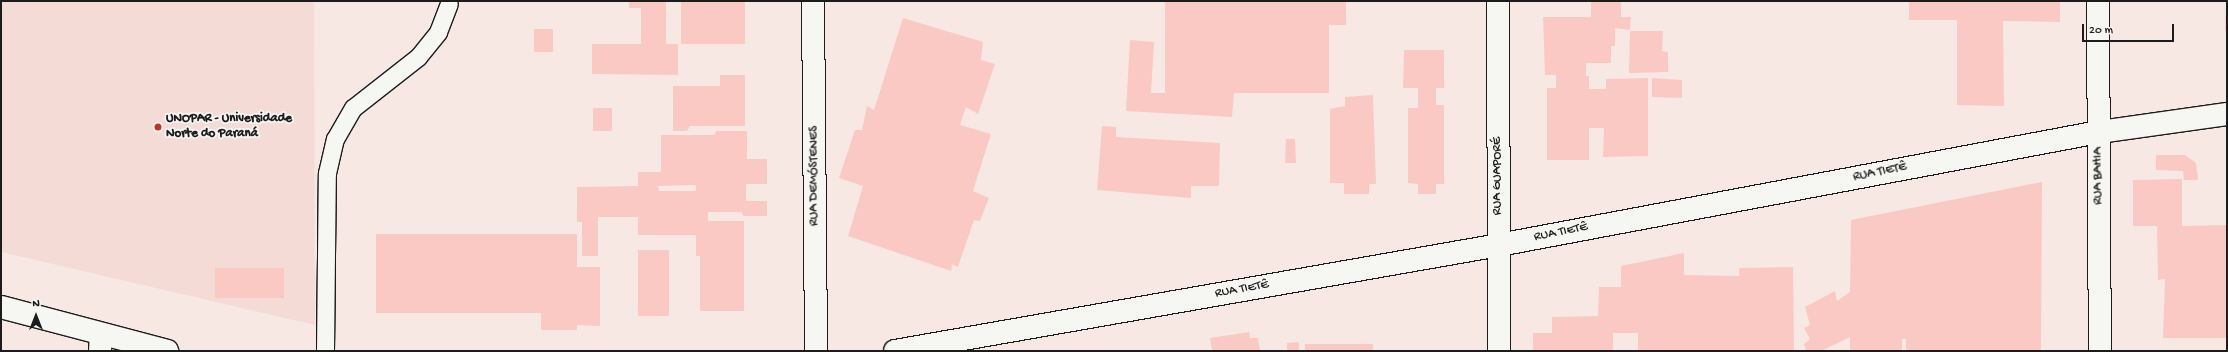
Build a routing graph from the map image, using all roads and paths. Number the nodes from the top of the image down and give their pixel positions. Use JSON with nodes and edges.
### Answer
{"nodes":[{"id":1,"x":813,"y":1,"type":"edge"},
{"id":2,"x":1498,"y":1,"type":"edge"},
{"id":3,"x":2098,"y":1,"type":"edge"},
{"id":4,"x":449,"y":4,"type":"dead end"},
{"id":5,"x":2227,"y":114,"type":"edge"},
{"id":6,"x":2189,"y":120,"type":"junction"},
{"id":7,"x":2227,"y":120,"type":"edge"},
{"id":8,"x":2099,"y":132,"type":"junction"},
{"id":9,"x":1499,"y":245,"type":"junction"},
{"id":10,"x":1,"y":307,"type":"edge"},
{"id":11,"x":101,"y":343,"type":"edge"},
{"id":12,"x":902,"y":350,"type":"edge"},
{"id":13,"x":167,"y":351,"type":"edge"},
{"id":14,"x":325,"y":351,"type":"edge"},
{"id":15,"x":816,"y":351,"type":"edge"},
{"id":16,"x":1499,"y":351,"type":"edge"},
{"id":17,"x":2100,"y":351,"type":"edge"}],
"edges":[{"from":1,"to":15,"type":"street","name":"RUA DEMÓSTENES"},
{"from":2,"to":9,"type":"street","name":"RUA GUAPORÉ"},
{"from":3,"to":8,"type":"street","name":"RUA BAHIA"},
{"from":4,"to":14,"type":"lane"},
{"from":5,"to":6,"type":"street","name":"RUA TIETÊ"},
{"from":6,"to":7,"type":"street"},
{"from":6,"to":8,"type":"street","name":"RUA TIETÊ"},
{"from":8,"to":9,"type":"street","name":"RUA TIETÊ"},
{"from":8,"to":17,"type":"street","name":"RUA BAHIA"},
{"from":9,"to":12,"type":"street","name":"RUA TIETÊ"},
{"from":9,"to":16,"type":"street","name":"RUA GUAPORÉ"},
{"from":10,"to":11,"type":"street"},
{"from":11,"to":13,"type":"street"}]}
